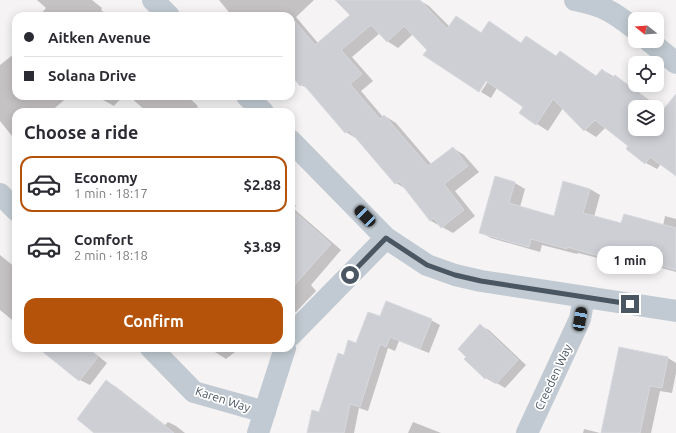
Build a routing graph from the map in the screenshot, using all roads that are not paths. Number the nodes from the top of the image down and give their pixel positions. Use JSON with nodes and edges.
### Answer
{"nodes":[{"id":1,"x":153,"y":0,"type":"edge"},
{"id":2,"x":575,"y":0,"type":"edge"},
{"id":3,"x":165,"y":12,"type":"edge"},
{"id":4,"x":628,"y":23,"type":"edge"},
{"id":5,"x":658,"y":48,"type":"edge"},
{"id":6,"x":676,"y":63,"type":"edge"},
{"id":7,"x":251,"y":100,"type":"edge"},
{"id":8,"x":259,"y":108,"type":"edge"},
{"id":9,"x":295,"y":145,"type":"edge"},
{"id":10,"x":0,"y":194,"type":"edge"},
{"id":11,"x":12,"y":206,"type":"edge"},
{"id":12,"x":386,"y":238,"type":"junction"},
{"id":13,"x":584,"y":297,"type":"junction"},
{"id":14,"x":676,"y":311,"type":"edge"},
{"id":15,"x":295,"y":331,"type":"edge"},
{"id":16,"x":155,"y":352,"type":"edge"},
{"id":17,"x":284,"y":352,"type":"edge"},
{"id":18,"x":264,"y":412,"type":"junction"},
{"id":19,"x":258,"y":433,"type":"edge"},
{"id":20,"x":527,"y":433,"type":"edge"}],
"edges":[{"from":1,"to":3,"type":"street"},
{"from":2,"to":4,"type":"street"},
{"from":5,"to":6,"type":"street"},
{"from":7,"to":8,"type":"street"},
{"from":9,"to":12,"type":"street"},
{"from":10,"to":11,"type":"street"},
{"from":12,"to":13,"type":"street"},
{"from":12,"to":15,"type":"street"},
{"from":13,"to":14,"type":"street"},
{"from":13,"to":20,"type":"street","name":"Creeden Way"},
{"from":16,"to":18,"type":"street","name":"Karen Way"},
{"from":17,"to":18,"type":"street"},
{"from":18,"to":19,"type":"street"}]}
